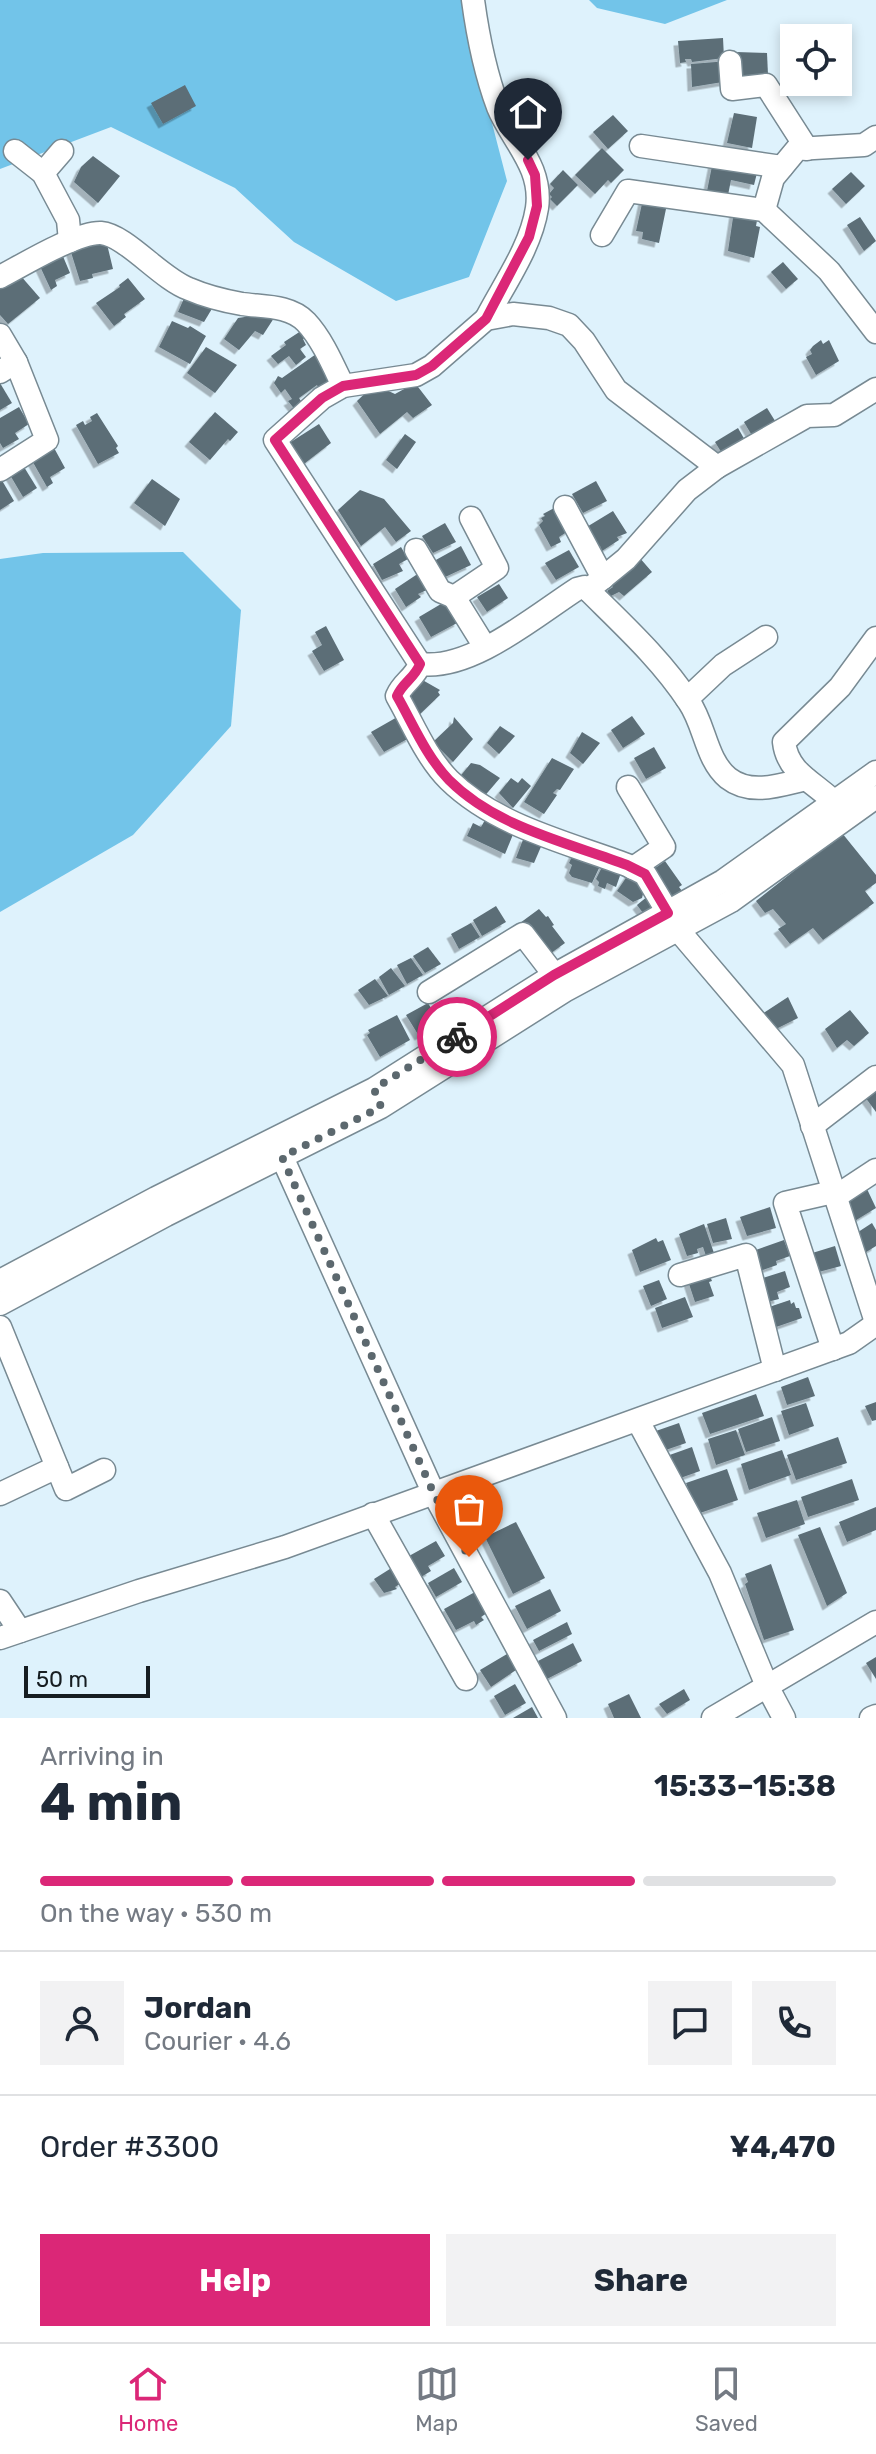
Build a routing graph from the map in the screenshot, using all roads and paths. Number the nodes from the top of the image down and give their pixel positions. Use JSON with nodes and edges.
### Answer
{"nodes":[{"id":1,"x":473,"y":0,"type":"edge"},
{"id":2,"x":730,"y":62,"type":"dead end"},
{"id":3,"x":876,"y":137,"type":"edge"},
{"id":4,"x":641,"y":146,"type":"dead end"},
{"id":5,"x":807,"y":149,"type":"junction"},
{"id":6,"x":15,"y":151,"type":"dead end"},
{"id":7,"x":62,"y":151,"type":"dead end"},
{"id":8,"x":782,"y":167,"type":"junction"},
{"id":9,"x":43,"y":173,"type":"junction"},
{"id":10,"x":764,"y":210,"type":"junction"},
{"id":11,"x":602,"y":235,"type":"dead end"},
{"id":12,"x":70,"y":241,"type":"junction"},
{"id":13,"x":0,"y":277,"type":"edge"},
{"id":14,"x":486,"y":319,"type":"junction"},
{"id":15,"x":876,"y":332,"type":"edge"},
{"id":16,"x":0,"y":335,"type":"edge"},
{"id":17,"x":8,"y":367,"type":"edge"},
{"id":18,"x":343,"y":386,"type":"junction"},
{"id":19,"x":876,"y":389,"type":"edge"},
{"id":20,"x":717,"y":467,"type":"junction"},
{"id":21,"x":0,"y":470,"type":"edge"},
{"id":22,"x":565,"y":507,"type":"dead end"},
{"id":23,"x":471,"y":518,"type":"dead end"},
{"id":24,"x":416,"y":550,"type":"dead end"},
{"id":25,"x":596,"y":584,"type":"junction"},
{"id":26,"x":454,"y":597,"type":"junction"},
{"id":27,"x":766,"y":637,"type":"dead end"},
{"id":28,"x":876,"y":638,"type":"edge"},
{"id":29,"x":485,"y":647,"type":"junction"},
{"id":30,"x":420,"y":664,"type":"junction"},
{"id":31,"x":687,"y":699,"type":"junction"},
{"id":32,"x":876,"y":772,"type":"edge"},
{"id":33,"x":806,"y":779,"type":"junction"},
{"id":34,"x":628,"y":787,"type":"dead end"},
{"id":35,"x":876,"y":797,"type":"edge"},
{"id":36,"x":841,"y":809,"type":"junction"},
{"id":37,"x":633,"y":868,"type":"junction"},
{"id":38,"x":673,"y":921,"type":"junction"},
{"id":39,"x":560,"y":982,"type":"junction"},
{"id":40,"x":429,"y":992,"type":"dead end"},
{"id":41,"x":876,"y":1077,"type":"edge"},
{"id":42,"x":377,"y":1098,"type":"junction"},
{"id":43,"x":812,"y":1126,"type":"junction"},
{"id":44,"x":282,"y":1157,"type":"junction"},
{"id":45,"x":876,"y":1170,"type":"edge"},
{"id":46,"x":834,"y":1195,"type":"junction"},
{"id":47,"x":869,"y":1274,"type":"edge"},
{"id":48,"x":680,"y":1275,"type":"dead end"},
{"id":49,"x":0,"y":1281,"type":"edge"},
{"id":50,"x":0,"y":1304,"type":"edge"},
{"id":51,"x":876,"y":1323,"type":"edge"},
{"id":52,"x":0,"y":1327,"type":"edge"},
{"id":53,"x":833,"y":1349,"type":"junction"},
{"id":54,"x":775,"y":1370,"type":"junction"},
{"id":55,"x":640,"y":1426,"type":"junction"},
{"id":56,"x":57,"y":1467,"type":"junction"},
{"id":57,"x":104,"y":1470,"type":"dead end"},
{"id":58,"x":0,"y":1494,"type":"edge"},
{"id":59,"x":436,"y":1499,"type":"junction"},
{"id":60,"x":376,"y":1519,"type":"junction"},
{"id":61,"x":0,"y":1601,"type":"edge"},
{"id":62,"x":876,"y":1622,"type":"edge"},
{"id":63,"x":10,"y":1635,"type":"edge"},
{"id":64,"x":466,"y":1679,"type":"dead end"},
{"id":65,"x":767,"y":1686,"type":"junction"},
{"id":66,"x":555,"y":1718,"type":"edge"},
{"id":67,"x":713,"y":1718,"type":"edge"},
{"id":68,"x":784,"y":1718,"type":"edge"}],
"edges":[{"from":1,"to":14,"type":"street"},
{"from":2,"to":5,"type":"street"},
{"from":3,"to":5,"type":"street"},
{"from":4,"to":8,"type":"street"},
{"from":5,"to":8,"type":"street"},
{"from":6,"to":9,"type":"street"},
{"from":7,"to":9,"type":"street"},
{"from":8,"to":10,"type":"street"},
{"from":9,"to":12,"type":"street"},
{"from":10,"to":11,"type":"street"},
{"from":10,"to":15,"type":"street"},
{"from":12,"to":13,"type":"street"},
{"from":12,"to":18,"type":"street"},
{"from":14,"to":18,"type":"street"},
{"from":14,"to":20,"type":"street"},
{"from":16,"to":17,"type":"street"},
{"from":17,"to":21,"type":"street"},
{"from":18,"to":30,"type":"street"},
{"from":19,"to":20,"type":"street"},
{"from":20,"to":25,"type":"street"},
{"from":22,"to":25,"type":"street"},
{"from":23,"to":26,"type":"street"},
{"from":24,"to":26,"type":"street"},
{"from":25,"to":29,"type":"street"},
{"from":25,"to":31,"type":"street"},
{"from":26,"to":29,"type":"street"},
{"from":27,"to":31,"type":"street"},
{"from":28,"to":33,"type":"street"},
{"from":29,"to":30,"type":"street"},
{"from":30,"to":37,"type":"street"},
{"from":31,"to":33,"type":"street"},
{"from":32,"to":36,"type":"street"},
{"from":33,"to":36,"type":"street"},
{"from":34,"to":37,"type":"street"},
{"from":35,"to":36,"type":"street"},
{"from":36,"to":38,"type":"street"},
{"from":37,"to":38,"type":"street"},
{"from":38,"to":39,"type":"street"},
{"from":38,"to":43,"type":"street"},
{"from":39,"to":40,"type":"street"},
{"from":39,"to":42,"type":"street"},
{"from":41,"to":43,"type":"street"},
{"from":42,"to":44,"type":"street"},
{"from":42,"to":49,"type":"street"},
{"from":43,"to":46,"type":"street"},
{"from":44,"to":50,"type":"street"},
{"from":44,"to":59,"type":"street"},
{"from":45,"to":46,"type":"street"},
{"from":46,"to":47,"type":"street"},
{"from":46,"to":53,"type":"street"},
{"from":47,"to":51,"type":"street"},
{"from":48,"to":54,"type":"street"},
{"from":51,"to":53,"type":"street"},
{"from":52,"to":56,"type":"street"},
{"from":53,"to":54,"type":"street"},
{"from":54,"to":55,"type":"street"},
{"from":55,"to":59,"type":"street"},
{"from":55,"to":65,"type":"street"},
{"from":56,"to":57,"type":"street"},
{"from":56,"to":58,"type":"street"},
{"from":59,"to":60,"type":"street"},
{"from":59,"to":66,"type":"street"},
{"from":60,"to":63,"type":"street"},
{"from":60,"to":64,"type":"street"},
{"from":61,"to":63,"type":"street"},
{"from":62,"to":65,"type":"street"},
{"from":65,"to":67,"type":"street"},
{"from":65,"to":68,"type":"street"}]}
